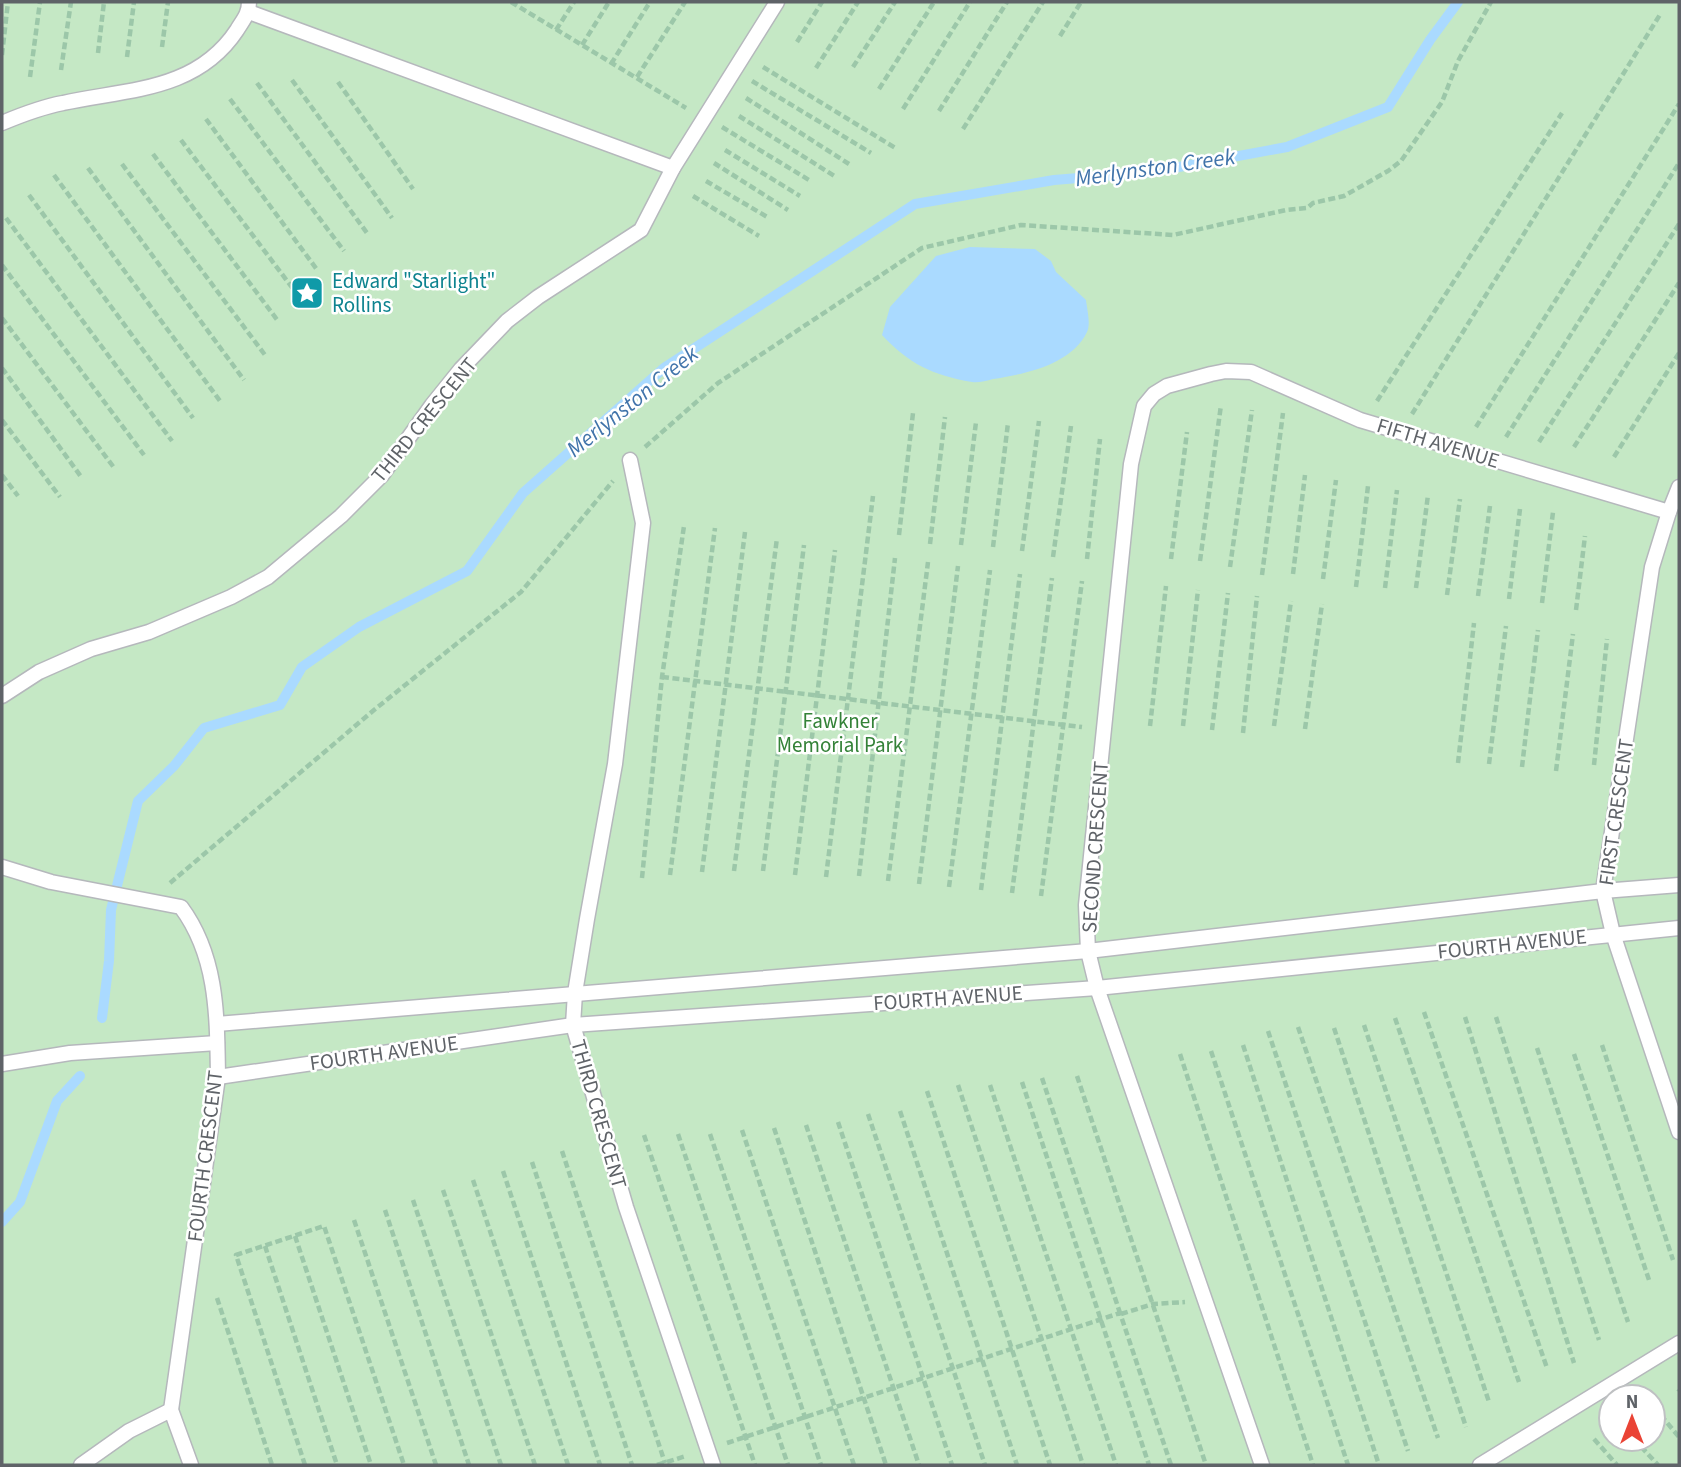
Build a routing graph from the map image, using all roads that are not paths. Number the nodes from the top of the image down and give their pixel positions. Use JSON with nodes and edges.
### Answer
{"nodes":[{"id":1,"x":776,"y":2,"type":"edge"},
{"id":2,"x":249,"y":7,"type":"edge"},
{"id":3,"x":2,"y":123,"type":"edge"},
{"id":4,"x":673,"y":168,"type":"junction"},
{"id":5,"x":1211,"y":374,"type":"joint"},
{"id":6,"x":630,"y":460,"type":"road end"},
{"id":7,"x":1679,"y":488,"type":"edge"},
{"id":8,"x":1669,"y":512,"type":"junction"},
{"id":9,"x":2,"y":696,"type":"edge"},
{"id":10,"x":2,"y":867,"type":"edge"},
{"id":11,"x":1679,"y":885,"type":"edge"},
{"id":12,"x":1603,"y":891,"type":"junction"},
{"id":13,"x":1679,"y":928,"type":"edge"},
{"id":14,"x":1613,"y":934,"type":"junction"},
{"id":15,"x":1088,"y":951,"type":"junction"},
{"id":16,"x":1097,"y":988,"type":"junction"},
{"id":17,"x":575,"y":993,"type":"junction"},
{"id":18,"x":217,"y":1024,"type":"junction"},
{"id":19,"x":573,"y":1025,"type":"junction"},
{"id":20,"x":218,"y":1043,"type":"junction"},
{"id":21,"x":2,"y":1064,"type":"edge"},
{"id":22,"x":218,"y":1077,"type":"junction"},
{"id":23,"x":1679,"y":1132,"type":"edge"},
{"id":24,"x":1679,"y":1343,"type":"edge"},
{"id":25,"x":171,"y":1410,"type":"junction"},
{"id":26,"x":81,"y":1465,"type":"edge"},
{"id":27,"x":191,"y":1465,"type":"edge"},
{"id":28,"x":713,"y":1465,"type":"edge"},
{"id":29,"x":1262,"y":1465,"type":"edge"},
{"id":30,"x":1479,"y":1465,"type":"edge"}],
"edges":[{"from":1,"to":4,"type":"lane","name":"THIRD CRESCENT"},
{"from":2,"to":3,"type":"lane"},
{"from":2,"to":4,"type":"lane"},
{"from":4,"to":9,"type":"lane","name":"THIRD CRESCENT"},
{"from":5,"to":8,"type":"lane","name":"FIFTH AVENUE"},
{"from":5,"to":15,"type":"lane","name":"SECOND CRESCENT"},
{"from":6,"to":17,"type":"lane","name":"THIRD CRESCENT"},
{"from":7,"to":8,"type":"lane","name":"FIRST CRESCENT"},
{"from":8,"to":12,"type":"lane","name":"FIRST CRESCENT"},
{"from":10,"to":18,"type":"lane","name":"FOURTH CRESCENT"},
{"from":11,"to":12,"type":"lane","name":"FOURTH AVENUE"},
{"from":12,"to":14,"type":"lane","name":"FIRST CRESCENT"},
{"from":12,"to":15,"type":"lane","name":"FOURTH AVENUE"},
{"from":13,"to":14,"type":"lane","name":"FOURTH AVENUE"},
{"from":14,"to":16,"type":"lane","name":"FOURTH AVENUE"},
{"from":14,"to":23,"type":"lane","name":"FIRST CRESCENT"},
{"from":15,"to":16,"type":"lane","name":"SECOND CRESCENT"},
{"from":15,"to":17,"type":"lane","name":"FOURTH AVENUE"},
{"from":16,"to":19,"type":"lane","name":"FOURTH AVENUE"},
{"from":16,"to":29,"type":"lane","name":"SECOND CRESCENT"},
{"from":17,"to":18,"type":"lane","name":"FOURTH AVENUE"},
{"from":17,"to":19,"type":"lane","name":"THIRD CRESCENT"},
{"from":18,"to":20,"type":"lane","name":"FOURTH CRESCENT"},
{"from":19,"to":22,"type":"lane","name":"FOURTH AVENUE"},
{"from":19,"to":28,"type":"lane","name":"THIRD CRESCENT"},
{"from":20,"to":21,"type":"lane"},
{"from":20,"to":22,"type":"lane","name":"FOURTH CRESCENT"},
{"from":22,"to":25,"type":"lane","name":"FOURTH CRESCENT"},
{"from":24,"to":30,"type":"lane"},
{"from":25,"to":26,"type":"lane"},
{"from":25,"to":27,"type":"lane","name":"FOURTH CRESCENT"}]}
